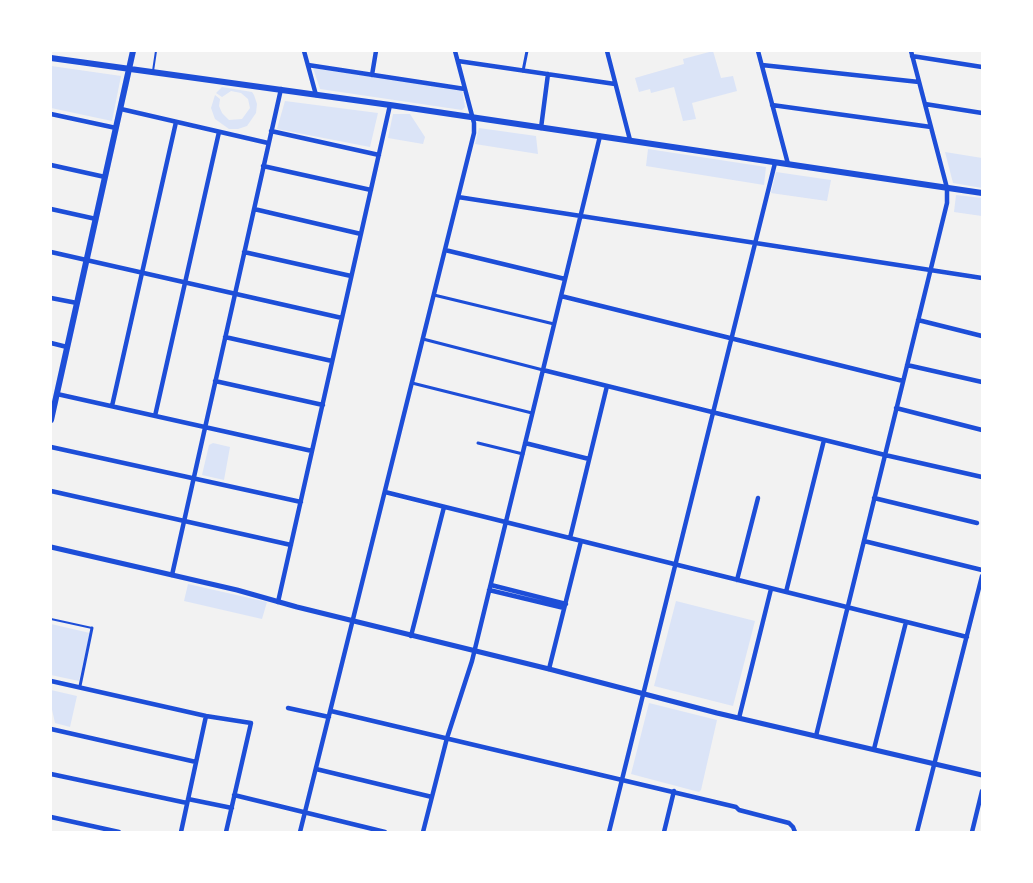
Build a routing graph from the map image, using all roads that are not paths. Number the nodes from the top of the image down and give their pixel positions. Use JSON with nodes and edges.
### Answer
{"nodes":[{"id":1,"x":133,"y":51,"type":"edge"},
{"id":2,"x":156,"y":51,"type":"edge"},
{"id":3,"x":304,"y":51,"type":"edge"},
{"id":4,"x":376,"y":51,"type":"edge"},
{"id":5,"x":455,"y":51,"type":"edge"},
{"id":6,"x":527,"y":51,"type":"edge"},
{"id":7,"x":607,"y":51,"type":"edge"},
{"id":8,"x":758,"y":51,"type":"edge"},
{"id":9,"x":911,"y":53,"type":"edge"},
{"id":10,"x":51,"y":58,"type":"edge"},
{"id":11,"x":458,"y":62,"type":"junction"},
{"id":12,"x":308,"y":65,"type":"junction"},
{"id":13,"x":762,"y":65,"type":"junction"},
{"id":14,"x":982,"y":67,"type":"edge"},
{"id":15,"x":130,"y":68,"type":"junction"},
{"id":16,"x":153,"y":71,"type":"junction"},
{"id":17,"x":524,"y":71,"type":"junction"},
{"id":18,"x":548,"y":74,"type":"junction"},
{"id":19,"x":372,"y":75,"type":"junction"},
{"id":20,"x":919,"y":82,"type":"junction"},
{"id":21,"x":615,"y":84,"type":"junction"},
{"id":22,"x":281,"y":89,"type":"junction"},
{"id":23,"x":465,"y":89,"type":"junction"},
{"id":24,"x":316,"y":95,"type":"junction"},
{"id":25,"x":925,"y":104,"type":"junction"},
{"id":26,"x":390,"y":105,"type":"junction"},
{"id":27,"x":772,"y":105,"type":"junction"},
{"id":28,"x":120,"y":110,"type":"junction"},
{"id":29,"x":982,"y":113,"type":"edge"},
{"id":30,"x":51,"y":114,"type":"edge"},
{"id":31,"x":473,"y":118,"type":"junction"},
{"id":32,"x":176,"y":122,"type":"junction"},
{"id":33,"x":931,"y":127,"type":"junction"},
{"id":34,"x":116,"y":128,"type":"junction"},
{"id":35,"x":541,"y":128,"type":"junction"},
{"id":36,"x":271,"y":131,"type":"junction"},
{"id":37,"x":219,"y":132,"type":"junction"},
{"id":38,"x":600,"y":136,"type":"junction"},
{"id":39,"x":630,"y":140,"type":"junction"},
{"id":40,"x":268,"y":143,"type":"junction"},
{"id":41,"x":379,"y":155,"type":"junction"},
{"id":42,"x":775,"y":163,"type":"junction"},
{"id":43,"x":51,"y":165,"type":"edge"},
{"id":44,"x":788,"y":165,"type":"junction"},
{"id":45,"x":263,"y":166,"type":"junction"},
{"id":46,"x":105,"y":177,"type":"junction"},
{"id":47,"x":947,"y":188,"type":"junction"},
{"id":48,"x":371,"y":190,"type":"junction"},
{"id":49,"x":982,"y":193,"type":"edge"},
{"id":50,"x":458,"y":197,"type":"junction"},
{"id":51,"x":51,"y":209,"type":"edge"},
{"id":52,"x":254,"y":209,"type":"junction"},
{"id":53,"x":580,"y":216,"type":"junction"},
{"id":54,"x":96,"y":219,"type":"junction"},
{"id":55,"x":361,"y":234,"type":"junction"},
{"id":56,"x":755,"y":242,"type":"junction"},
{"id":57,"x":445,"y":250,"type":"junction"},
{"id":58,"x":51,"y":252,"type":"edge"},
{"id":59,"x":244,"y":252,"type":"junction"},
{"id":60,"x":87,"y":260,"type":"junction"},
{"id":61,"x":930,"y":270,"type":"junction"},
{"id":62,"x":142,"y":274,"type":"junction"},
{"id":63,"x":351,"y":276,"type":"junction"},
{"id":64,"x":982,"y":278,"type":"edge"},
{"id":65,"x":565,"y":279,"type":"junction"},
{"id":66,"x":185,"y":284,"type":"junction"},
{"id":67,"x":234,"y":295,"type":"junction"},
{"id":68,"x":434,"y":295,"type":"junction"},
{"id":69,"x":561,"y":296,"type":"junction"},
{"id":70,"x":51,"y":298,"type":"edge"},
{"id":71,"x":77,"y":303,"type":"junction"},
{"id":72,"x":342,"y":318,"type":"junction"},
{"id":73,"x":918,"y":320,"type":"junction"},
{"id":74,"x":554,"y":324,"type":"junction"},
{"id":75,"x":982,"y":336,"type":"edge"},
{"id":76,"x":225,"y":338,"type":"junction"},
{"id":77,"x":732,"y":338,"type":"junction"},
{"id":78,"x":423,"y":339,"type":"junction"},
{"id":79,"x":51,"y":343,"type":"edge"},
{"id":80,"x":67,"y":347,"type":"junction"},
{"id":81,"x":332,"y":361,"type":"junction"},
{"id":82,"x":907,"y":365,"type":"junction"},
{"id":83,"x":543,"y":370,"type":"junction"},
{"id":84,"x":215,"y":381,"type":"junction"},
{"id":85,"x":903,"y":381,"type":"junction"},
{"id":86,"x":982,"y":382,"type":"edge"},
{"id":87,"x":412,"y":383,"type":"junction"},
{"id":88,"x":607,"y":386,"type":"junction"},
{"id":89,"x":54,"y":393,"type":"edge"},
{"id":90,"x":323,"y":405,"type":"junction"},
{"id":91,"x":112,"y":406,"type":"junction"},
{"id":92,"x":896,"y":408,"type":"junction"},
{"id":93,"x":714,"y":412,"type":"junction"},
{"id":94,"x":533,"y":413,"type":"junction"},
{"id":95,"x":155,"y":416,"type":"junction"},
{"id":96,"x":51,"y":420,"type":"edge"},
{"id":97,"x":205,"y":427,"type":"junction"},
{"id":98,"x":982,"y":430,"type":"edge"},
{"id":99,"x":824,"y":440,"type":"junction"},
{"id":100,"x":477,"y":443,"type":"dead end"},
{"id":101,"x":525,"y":443,"type":"junction"},
{"id":102,"x":51,"y":447,"type":"edge"},
{"id":103,"x":312,"y":451,"type":"junction"},
{"id":104,"x":523,"y":454,"type":"junction"},
{"id":105,"x":885,"y":455,"type":"junction"},
{"id":106,"x":589,"y":459,"type":"junction"},
{"id":107,"x":982,"y":477,"type":"edge"},
{"id":108,"x":194,"y":478,"type":"junction"},
{"id":109,"x":51,"y":491,"type":"edge"},
{"id":110,"x":385,"y":492,"type":"junction"},
{"id":111,"x":758,"y":498,"type":"dead end"},
{"id":112,"x":874,"y":498,"type":"junction"},
{"id":113,"x":301,"y":502,"type":"junction"},
{"id":114,"x":444,"y":507,"type":"junction"},
{"id":115,"x":184,"y":521,"type":"junction"},
{"id":116,"x":506,"y":523,"type":"junction"},
{"id":117,"x":976,"y":523,"type":"dead end"},
{"id":118,"x":570,"y":538,"type":"junction"},
{"id":119,"x":581,"y":541,"type":"junction"},
{"id":120,"x":864,"y":541,"type":"junction"},
{"id":121,"x":291,"y":545,"type":"junction"},
{"id":122,"x":51,"y":547,"type":"edge"},
{"id":123,"x":675,"y":565,"type":"junction"},
{"id":124,"x":982,"y":570,"type":"edge"},
{"id":125,"x":172,"y":575,"type":"junction"},
{"id":126,"x":982,"y":576,"type":"edge"},
{"id":127,"x":737,"y":580,"type":"junction"},
{"id":128,"x":490,"y":588,"type":"junction"},
{"id":129,"x":771,"y":589,"type":"junction"},
{"id":130,"x":786,"y":592,"type":"junction"},
{"id":131,"x":278,"y":602,"type":"junction"},
{"id":132,"x":565,"y":606,"type":"junction"},
{"id":133,"x":847,"y":608,"type":"junction"},
{"id":134,"x":51,"y":618,"type":"edge"},
{"id":135,"x":353,"y":621,"type":"junction"},
{"id":136,"x":906,"y":622,"type":"junction"},
{"id":137,"x":92,"y":628,"type":"joint"},
{"id":138,"x":411,"y":636,"type":"junction"},
{"id":139,"x":967,"y":637,"type":"junction"},
{"id":140,"x":474,"y":651,"type":"junction"},
{"id":141,"x":549,"y":669,"type":"junction"},
{"id":142,"x":51,"y":681,"type":"edge"},
{"id":143,"x":80,"y":686,"type":"junction"},
{"id":144,"x":643,"y":694,"type":"junction"},
{"id":145,"x":288,"y":708,"type":"dead end"},
{"id":146,"x":330,"y":711,"type":"junction"},
{"id":147,"x":206,"y":716,"type":"junction"},
{"id":148,"x":329,"y":717,"type":"junction"},
{"id":149,"x":738,"y":718,"type":"junction"},
{"id":150,"x":51,"y":729,"type":"edge"},
{"id":151,"x":816,"y":736,"type":"junction"},
{"id":152,"x":447,"y":738,"type":"junction"},
{"id":153,"x":874,"y":749,"type":"junction"},
{"id":154,"x":196,"y":762,"type":"junction"},
{"id":155,"x":933,"y":763,"type":"junction"},
{"id":156,"x":316,"y":770,"type":"junction"},
{"id":157,"x":51,"y":774,"type":"edge"},
{"id":158,"x":982,"y":775,"type":"edge"},
{"id":159,"x":622,"y":778,"type":"junction"},
{"id":160,"x":674,"y":791,"type":"junction"},
{"id":161,"x":982,"y":791,"type":"edge"},
{"id":162,"x":234,"y":795,"type":"junction"},
{"id":163,"x":432,"y":797,"type":"junction"},
{"id":164,"x":187,"y":801,"type":"junction"},
{"id":165,"x":231,"y":808,"type":"junction"},
{"id":166,"x":305,"y":813,"type":"junction"},
{"id":167,"x":976,"y":816,"type":"junction"},
{"id":168,"x":51,"y":817,"type":"edge"},
{"id":169,"x":982,"y":818,"type":"edge"},
{"id":170,"x":119,"y":832,"type":"edge"},
{"id":171,"x":181,"y":832,"type":"edge"},
{"id":172,"x":226,"y":832,"type":"edge"},
{"id":173,"x":300,"y":832,"type":"edge"},
{"id":174,"x":385,"y":832,"type":"edge"},
{"id":175,"x":423,"y":832,"type":"edge"},
{"id":176,"x":609,"y":832,"type":"edge"},
{"id":177,"x":664,"y":832,"type":"edge"},
{"id":178,"x":795,"y":832,"type":"edge"},
{"id":179,"x":917,"y":832,"type":"edge"},
{"id":180,"x":972,"y":832,"type":"edge"}],
"edges":[{"from":1,"to":15,"type":"main road"},
{"from":2,"to":16,"type":"lane"},
{"from":3,"to":12,"type":"street"},
{"from":4,"to":19,"type":"street"},
{"from":5,"to":11,"type":"street"},
{"from":6,"to":17,"type":"street"},
{"from":7,"to":21,"type":"street"},
{"from":8,"to":13,"type":"street"},
{"from":9,"to":14,"type":"street"},
{"from":9,"to":20,"type":"street"},
{"from":10,"to":15,"type":"main road"},
{"from":11,"to":17,"type":"street"},
{"from":11,"to":23,"type":"street"},
{"from":12,"to":19,"type":"street"},
{"from":12,"to":24,"type":"street"},
{"from":13,"to":20,"type":"street"},
{"from":13,"to":27,"type":"street"},
{"from":15,"to":16,"type":"main road"},
{"from":15,"to":28,"type":"main road"},
{"from":16,"to":22,"type":"main road"},
{"from":17,"to":18,"type":"street"},
{"from":18,"to":21,"type":"street"},
{"from":18,"to":35,"type":"street"},
{"from":19,"to":23,"type":"street"},
{"from":20,"to":25,"type":"street"},
{"from":21,"to":39,"type":"street"},
{"from":22,"to":24,"type":"main road"},
{"from":22,"to":36,"type":"street"},
{"from":23,"to":31,"type":"street"},
{"from":24,"to":26,"type":"main road"},
{"from":25,"to":29,"type":"street"},
{"from":25,"to":33,"type":"street"},
{"from":26,"to":31,"type":"main road"},
{"from":26,"to":41,"type":"street"},
{"from":27,"to":33,"type":"street"},
{"from":27,"to":44,"type":"street"},
{"from":28,"to":32,"type":"street"},
{"from":28,"to":34,"type":"main road"},
{"from":30,"to":34,"type":"street"},
{"from":31,"to":35,"type":"main road"},
{"from":31,"to":50,"type":"street"},
{"from":32,"to":37,"type":"street"},
{"from":32,"to":62,"type":"street"},
{"from":33,"to":47,"type":"street"},
{"from":34,"to":46,"type":"main road"},
{"from":35,"to":38,"type":"main road"},
{"from":36,"to":40,"type":"street"},
{"from":36,"to":41,"type":"street"},
{"from":37,"to":40,"type":"street"},
{"from":37,"to":66,"type":"street"},
{"from":38,"to":39,"type":"main road"},
{"from":38,"to":53,"type":"street"},
{"from":39,"to":42,"type":"main road"},
{"from":40,"to":45,"type":"street"},
{"from":41,"to":48,"type":"street"},
{"from":42,"to":44,"type":"main road"},
{"from":42,"to":56,"type":"street"},
{"from":43,"to":46,"type":"street"},
{"from":44,"to":47,"type":"main road"},
{"from":45,"to":48,"type":"street"},
{"from":45,"to":52,"type":"street"},
{"from":46,"to":54,"type":"main road"},
{"from":47,"to":49,"type":"main road"},
{"from":47,"to":61,"type":"street"},
{"from":48,"to":55,"type":"street"},
{"from":50,"to":53,"type":"street"},
{"from":50,"to":57,"type":"street"},
{"from":51,"to":54,"type":"street"},
{"from":52,"to":55,"type":"street"},
{"from":52,"to":59,"type":"street"},
{"from":53,"to":56,"type":"street"},
{"from":53,"to":65,"type":"street"},
{"from":54,"to":60,"type":"main road"},
{"from":55,"to":63,"type":"street"},
{"from":56,"to":61,"type":"street"},
{"from":56,"to":77,"type":"street"},
{"from":57,"to":65,"type":"street"},
{"from":57,"to":68,"type":"street"},
{"from":58,"to":60,"type":"street"},
{"from":59,"to":63,"type":"street"},
{"from":59,"to":67,"type":"street"},
{"from":60,"to":62,"type":"street"},
{"from":60,"to":71,"type":"main road"},
{"from":61,"to":64,"type":"street"},
{"from":61,"to":73,"type":"street"},
{"from":62,"to":66,"type":"street"},
{"from":62,"to":91,"type":"street"},
{"from":63,"to":72,"type":"street"},
{"from":65,"to":69,"type":"street"},
{"from":66,"to":67,"type":"street"},
{"from":66,"to":95,"type":"street"},
{"from":67,"to":72,"type":"street"},
{"from":67,"to":76,"type":"street"},
{"from":68,"to":74,"type":"street"},
{"from":68,"to":78,"type":"street"},
{"from":69,"to":74,"type":"street"},
{"from":69,"to":77,"type":"street"},
{"from":70,"to":71,"type":"street"},
{"from":71,"to":80,"type":"main road"},
{"from":72,"to":81,"type":"street"},
{"from":73,"to":75,"type":"street"},
{"from":73,"to":82,"type":"street"},
{"from":74,"to":83,"type":"street"},
{"from":76,"to":81,"type":"street"},
{"from":76,"to":84,"type":"street"},
{"from":77,"to":85,"type":"street"},
{"from":77,"to":93,"type":"street"},
{"from":78,"to":83,"type":"street"},
{"from":78,"to":87,"type":"street"},
{"from":79,"to":80,"type":"street"},
{"from":80,"to":89,"type":"main road"},
{"from":81,"to":90,"type":"street"},
{"from":82,"to":85,"type":"street"},
{"from":82,"to":86,"type":"street"},
{"from":83,"to":88,"type":"street"},
{"from":83,"to":94,"type":"street"},
{"from":84,"to":90,"type":"street"},
{"from":84,"to":97,"type":"street"},
{"from":85,"to":92,"type":"street"},
{"from":87,"to":94,"type":"street"},
{"from":87,"to":110,"type":"street"},
{"from":88,"to":93,"type":"street"},
{"from":88,"to":106,"type":"street"},
{"from":89,"to":91,"type":"street"},
{"from":89,"to":96,"type":"main road"},
{"from":90,"to":103,"type":"street"},
{"from":91,"to":95,"type":"street"},
{"from":92,"to":98,"type":"street"},
{"from":92,"to":105,"type":"street"},
{"from":93,"to":99,"type":"street"},
{"from":93,"to":123,"type":"street"},
{"from":94,"to":101,"type":"street"},
{"from":95,"to":97,"type":"street"},
{"from":97,"to":103,"type":"street"},
{"from":97,"to":108,"type":"street"},
{"from":99,"to":105,"type":"street"},
{"from":99,"to":130,"type":"street"},
{"from":100,"to":104,"type":"street"},
{"from":101,"to":104,"type":"street"},
{"from":101,"to":106,"type":"street"},
{"from":102,"to":108,"type":"street"},
{"from":103,"to":113,"type":"street"},
{"from":104,"to":116,"type":"street"},
{"from":105,"to":107,"type":"street"},
{"from":105,"to":112,"type":"street"},
{"from":106,"to":118,"type":"street"},
{"from":108,"to":113,"type":"street"},
{"from":108,"to":115,"type":"street"},
{"from":109,"to":115,"type":"street"},
{"from":110,"to":114,"type":"street"},
{"from":110,"to":135,"type":"street"},
{"from":111,"to":127,"type":"street"},
{"from":112,"to":117,"type":"street"},
{"from":112,"to":120,"type":"street"},
{"from":113,"to":121,"type":"street"},
{"from":114,"to":116,"type":"street"},
{"from":114,"to":138,"type":"street"},
{"from":115,"to":121,"type":"street"},
{"from":115,"to":125,"type":"street"},
{"from":116,"to":118,"type":"street"},
{"from":116,"to":128,"type":"street"},
{"from":118,"to":119,"type":"street"},
{"from":119,"to":123,"type":"street"},
{"from":119,"to":132,"type":"street"},
{"from":120,"to":124,"type":"street"},
{"from":120,"to":133,"type":"street"},
{"from":121,"to":131,"type":"street"},
{"from":122,"to":125,"type":"street"},
{"from":123,"to":127,"type":"street"},
{"from":123,"to":144,"type":"street"},
{"from":125,"to":131,"type":"street"},
{"from":126,"to":139,"type":"street"},
{"from":127,"to":129,"type":"street"},
{"from":128,"to":132,"type":"street"},
{"from":128,"to":140,"type":"street"},
{"from":129,"to":130,"type":"street"},
{"from":129,"to":149,"type":"street"},
{"from":130,"to":133,"type":"street"},
{"from":131,"to":135,"type":"street"},
{"from":132,"to":141,"type":"street"},
{"from":133,"to":136,"type":"street"},
{"from":133,"to":151,"type":"street"},
{"from":134,"to":137,"type":"lane"},
{"from":135,"to":138,"type":"street"},
{"from":135,"to":146,"type":"street"},
{"from":136,"to":139,"type":"street"},
{"from":136,"to":153,"type":"street"},
{"from":137,"to":143,"type":"street"},
{"from":138,"to":140,"type":"street"},
{"from":139,"to":155,"type":"street"},
{"from":140,"to":141,"type":"street"},
{"from":140,"to":152,"type":"street"},
{"from":141,"to":144,"type":"street"},
{"from":142,"to":143,"type":"street"},
{"from":143,"to":147,"type":"street"},
{"from":144,"to":149,"type":"street"},
{"from":144,"to":159,"type":"street"},
{"from":145,"to":148,"type":"street"},
{"from":146,"to":148,"type":"street"},
{"from":146,"to":152,"type":"street"},
{"from":147,"to":154,"type":"street"},
{"from":147,"to":162,"type":"street"},
{"from":148,"to":156,"type":"street"},
{"from":149,"to":151,"type":"street"},
{"from":150,"to":154,"type":"street"},
{"from":151,"to":153,"type":"street"},
{"from":152,"to":159,"type":"street"},
{"from":152,"to":163,"type":"street"},
{"from":153,"to":155,"type":"street"},
{"from":154,"to":164,"type":"street"},
{"from":155,"to":158,"type":"street"},
{"from":155,"to":179,"type":"street"},
{"from":156,"to":163,"type":"street"},
{"from":156,"to":166,"type":"street"},
{"from":157,"to":164,"type":"street"},
{"from":159,"to":160,"type":"street"},
{"from":159,"to":176,"type":"street"},
{"from":160,"to":177,"type":"street"},
{"from":160,"to":178,"type":"street"},
{"from":161,"to":167,"type":"street"},
{"from":162,"to":165,"type":"street"},
{"from":162,"to":166,"type":"street"},
{"from":163,"to":175,"type":"street"},
{"from":164,"to":165,"type":"street"},
{"from":164,"to":171,"type":"street"},
{"from":165,"to":172,"type":"street"},
{"from":166,"to":173,"type":"street"},
{"from":166,"to":174,"type":"street"},
{"from":167,"to":169,"type":"street"},
{"from":167,"to":180,"type":"street"},
{"from":168,"to":170,"type":"street"}]}
